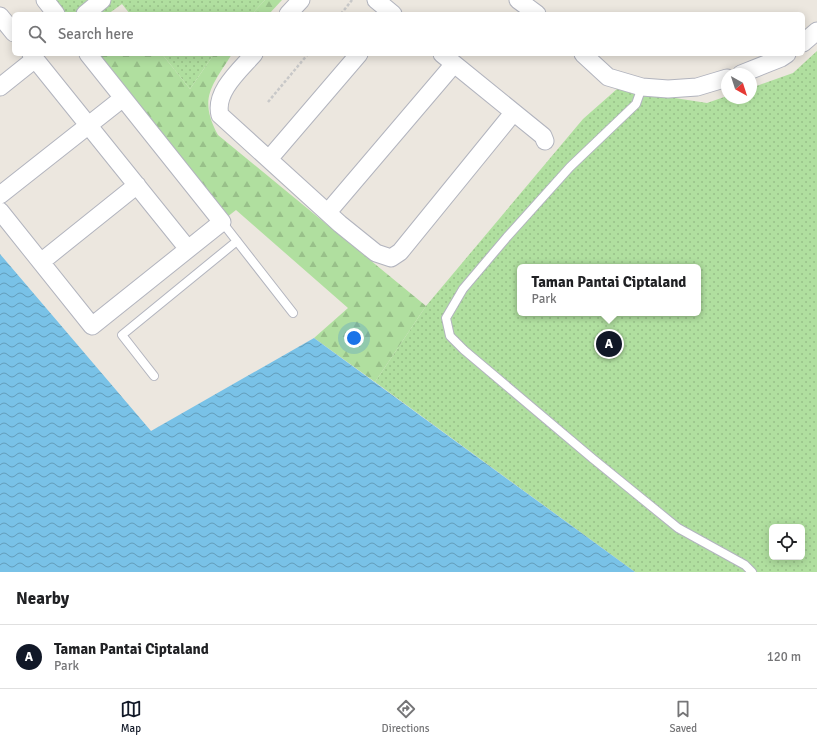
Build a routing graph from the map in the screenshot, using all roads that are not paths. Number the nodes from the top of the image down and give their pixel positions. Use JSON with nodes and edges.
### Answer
{"nodes":[{"id":1,"x":45,"y":0,"type":"edge"},
{"id":2,"x":102,"y":0,"type":"edge"},
{"id":3,"x":300,"y":0,"type":"edge"},
{"id":4,"x":376,"y":0,"type":"edge"},
{"id":5,"x":518,"y":0,"type":"edge"},
{"id":6,"x":54,"y":12,"type":"edge"},
{"id":7,"x":87,"y":12,"type":"edge"},
{"id":8,"x":290,"y":12,"type":"edge"},
{"id":9,"x":391,"y":12,"type":"edge"},
{"id":10,"x":534,"y":12,"type":"edge"},
{"id":11,"x":0,"y":16,"type":"edge"},
{"id":12,"x":12,"y":31,"type":"edge"},
{"id":13,"x":817,"y":31,"type":"edge"},
{"id":14,"x":805,"y":41,"type":"edge"},
{"id":15,"x":90,"y":56,"type":"edge"},
{"id":16,"x":252,"y":56,"type":"edge"},
{"id":17,"x":357,"y":56,"type":"edge"},
{"id":18,"x":584,"y":56,"type":"edge"},
{"id":19,"x":784,"y":56,"type":"edge"},
{"id":20,"x":33,"y":57,"type":"edge"},
{"id":21,"x":448,"y":59,"type":"edge"},
{"id":22,"x":756,"y":68,"type":"edge"},
{"id":23,"x":721,"y":80,"type":"edge"},
{"id":24,"x":0,"y":87,"type":"edge"},
{"id":25,"x":642,"y":87,"type":"junction"},
{"id":26,"x":123,"y":98,"type":"junction"},
{"id":27,"x":513,"y":113,"type":"junction"},
{"id":28,"x":88,"y":125,"type":"junction"},
{"id":29,"x":545,"y":141,"type":"dead end"},
{"id":30,"x":269,"y":159,"type":"junction"},
{"id":31,"x":137,"y":185,"type":"junction"},
{"id":32,"x":0,"y":195,"type":"edge"},
{"id":33,"x":0,"y":211,"type":"edge"},
{"id":34,"x":328,"y":212,"type":"junction"},
{"id":35,"x":222,"y":222,"type":"junction"},
{"id":36,"x":237,"y":242,"type":"junction"},
{"id":37,"x":188,"y":249,"type":"junction"},
{"id":38,"x":41,"y":262,"type":"junction"},
{"id":39,"x":294,"y":312,"type":"dead end"},
{"id":40,"x":154,"y":376,"type":"dead end"},
{"id":41,"x":752,"y":572,"type":"edge"}],
"edges":[{"from":1,"to":6,"type":"street"},
{"from":2,"to":7,"type":"street"},
{"from":3,"to":8,"type":"street"},
{"from":4,"to":9,"type":"street"},
{"from":5,"to":10,"type":"street"},
{"from":11,"to":12,"type":"street"},
{"from":13,"to":14,"type":"street"},
{"from":15,"to":26,"type":"street"},
{"from":16,"to":30,"type":"street"},
{"from":17,"to":30,"type":"street"},
{"from":18,"to":25,"type":"street"},
{"from":19,"to":22,"type":"street"},
{"from":20,"to":24,"type":"street"},
{"from":20,"to":28,"type":"street"},
{"from":21,"to":27,"type":"street"},
{"from":21,"to":34,"type":"street"},
{"from":23,"to":25,"type":"street"},
{"from":25,"to":41,"type":"lane"},
{"from":26,"to":28,"type":"street"},
{"from":26,"to":35,"type":"street"},
{"from":27,"to":29,"type":"street"},
{"from":27,"to":34,"type":"street"},
{"from":28,"to":31,"type":"street"},
{"from":28,"to":32,"type":"street"},
{"from":30,"to":34,"type":"street"},
{"from":31,"to":37,"type":"street"},
{"from":31,"to":38,"type":"street"},
{"from":33,"to":38,"type":"street"},
{"from":35,"to":36,"type":"lane"},
{"from":35,"to":37,"type":"street"},
{"from":36,"to":39,"type":"lane"},
{"from":36,"to":40,"type":"lane"},
{"from":37,"to":38,"type":"street"}]}
